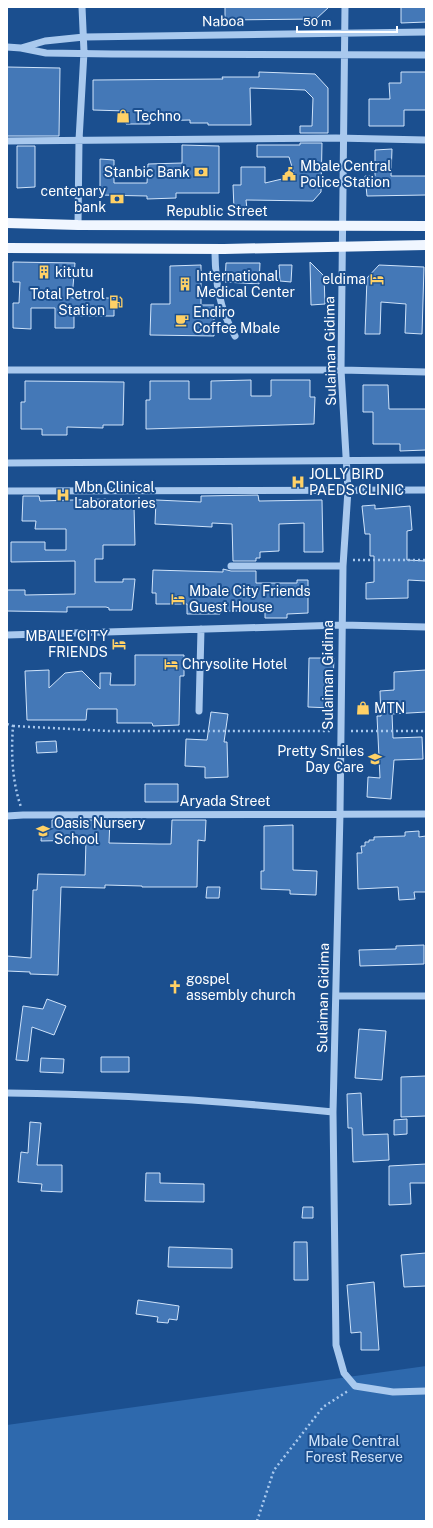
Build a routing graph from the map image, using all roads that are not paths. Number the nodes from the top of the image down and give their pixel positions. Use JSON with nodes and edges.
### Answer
{"nodes":[{"id":1,"x":82,"y":7,"type":"edge"},
{"id":2,"x":345,"y":7,"type":"edge"},
{"id":3,"x":345,"y":32,"type":"junction"},
{"id":4,"x":426,"y":32,"type":"edge"},
{"id":5,"x":84,"y":37,"type":"junction"},
{"id":6,"x":7,"y":47,"type":"edge"},
{"id":7,"x":21,"y":48,"type":"junction"},
{"id":8,"x":84,"y":52,"type":"junction"},
{"id":9,"x":426,"y":55,"type":"edge"},
{"id":10,"x":345,"y":56,"type":"junction"},
{"id":11,"x":344,"y":138,"type":"junction"},
{"id":12,"x":79,"y":140,"type":"junction"},
{"id":13,"x":426,"y":140,"type":"edge"},
{"id":14,"x":7,"y":141,"type":"edge"},
{"id":15,"x":7,"y":223,"type":"edge"},
{"id":16,"x":78,"y":225,"type":"junction"},
{"id":17,"x":343,"y":225,"type":"junction"},
{"id":18,"x":426,"y":226,"type":"edge"},
{"id":19,"x":426,"y":244,"type":"edge"},
{"id":20,"x":343,"y":246,"type":"junction"},
{"id":21,"x":7,"y":248,"type":"edge"},
{"id":22,"x":215,"y":249,"type":"junction"},
{"id":23,"x":235,"y":336,"type":"dead end"},
{"id":24,"x":7,"y":370,"type":"edge"},
{"id":25,"x":341,"y":370,"type":"junction"},
{"id":26,"x":426,"y":372,"type":"edge"},
{"id":27,"x":347,"y":460,"type":"junction"},
{"id":28,"x":426,"y":460,"type":"edge"},
{"id":29,"x":7,"y":463,"type":"edge"},
{"id":30,"x":348,"y":490,"type":"junction"},
{"id":31,"x":426,"y":490,"type":"edge"},
{"id":32,"x":7,"y":491,"type":"edge"},
{"id":33,"x":343,"y":563,"type":"junction"},
{"id":34,"x":231,"y":566,"type":"dead end"},
{"id":35,"x":342,"y":626,"type":"junction"},
{"id":36,"x":426,"y":627,"type":"edge"},
{"id":37,"x":201,"y":629,"type":"junction"},
{"id":38,"x":7,"y":635,"type":"edge"},
{"id":39,"x":199,"y":711,"type":"dead end"},
{"id":40,"x":340,"y":813,"type":"junction"},
{"id":41,"x":426,"y":814,"type":"edge"},
{"id":42,"x":7,"y":816,"type":"edge"},
{"id":43,"x":336,"y":996,"type":"junction"},
{"id":44,"x":426,"y":996,"type":"edge"},
{"id":45,"x":7,"y":1093,"type":"edge"},
{"id":46,"x":333,"y":1112,"type":"junction"},
{"id":47,"x":426,"y":1391,"type":"edge"}],
"edges":[{"from":1,"to":5,"type":"street"},
{"from":2,"to":3,"type":"street","name":"Sulaiman Gidima"},
{"from":3,"to":4,"type":"street","name":"Naboa"},
{"from":3,"to":5,"type":"street","name":"Naboa"},
{"from":3,"to":10,"type":"street","name":"Sulaiman Gidima"},
{"from":5,"to":7,"type":"street","name":"Naboa"},
{"from":5,"to":8,"type":"street"},
{"from":6,"to":7,"type":"street","name":"Naboa"},
{"from":7,"to":8,"type":"street","name":"Naboa"},
{"from":8,"to":10,"type":"street","name":"Naboa"},
{"from":8,"to":12,"type":"street"},
{"from":9,"to":10,"type":"street","name":"Naboa"},
{"from":10,"to":11,"type":"street","name":"Sulaiman Gidima"},
{"from":11,"to":12,"type":"street"},
{"from":11,"to":13,"type":"street"},
{"from":11,"to":17,"type":"street","name":"Sulaiman Gidima"},
{"from":12,"to":14,"type":"street"},
{"from":12,"to":16,"type":"street"},
{"from":15,"to":16,"type":"main road","name":"Republic Street"},
{"from":16,"to":17,"type":"main road","name":"Republic Street"},
{"from":17,"to":18,"type":"main road","name":"Republic Street"},
{"from":17,"to":20,"type":"street","name":"Sulaiman Gidima"},
{"from":19,"to":20,"type":"main road"},
{"from":20,"to":22,"type":"main road"},
{"from":20,"to":25,"type":"street","name":"Sulaiman Gidima"},
{"from":21,"to":22,"type":"main road"},
{"from":22,"to":23,"type":"street"},
{"from":24,"to":25,"type":"street"},
{"from":25,"to":26,"type":"street"},
{"from":25,"to":27,"type":"street","name":"Sulaiman Gidima"},
{"from":27,"to":28,"type":"street"},
{"from":27,"to":29,"type":"street"},
{"from":27,"to":30,"type":"street","name":"Sulaiman Gidima"},
{"from":30,"to":31,"type":"street"},
{"from":30,"to":32,"type":"street"},
{"from":30,"to":33,"type":"street","name":"Sulaiman Gidima"},
{"from":33,"to":34,"type":"street"},
{"from":33,"to":35,"type":"street","name":"Sulaiman Gidima"},
{"from":35,"to":36,"type":"street"},
{"from":35,"to":37,"type":"street"},
{"from":35,"to":40,"type":"street","name":"Sulaiman Gidima"},
{"from":37,"to":38,"type":"street"},
{"from":37,"to":39,"type":"street"},
{"from":40,"to":41,"type":"street","name":"Aryada Street"},
{"from":40,"to":42,"type":"street","name":"Aryada Street"},
{"from":40,"to":43,"type":"street","name":"Sulaiman Gidima"},
{"from":43,"to":44,"type":"street"},
{"from":43,"to":46,"type":"street","name":"Sulaiman Gidima"},
{"from":45,"to":46,"type":"street"},
{"from":46,"to":47,"type":"street","name":"Sulaiman Gidima"}]}
